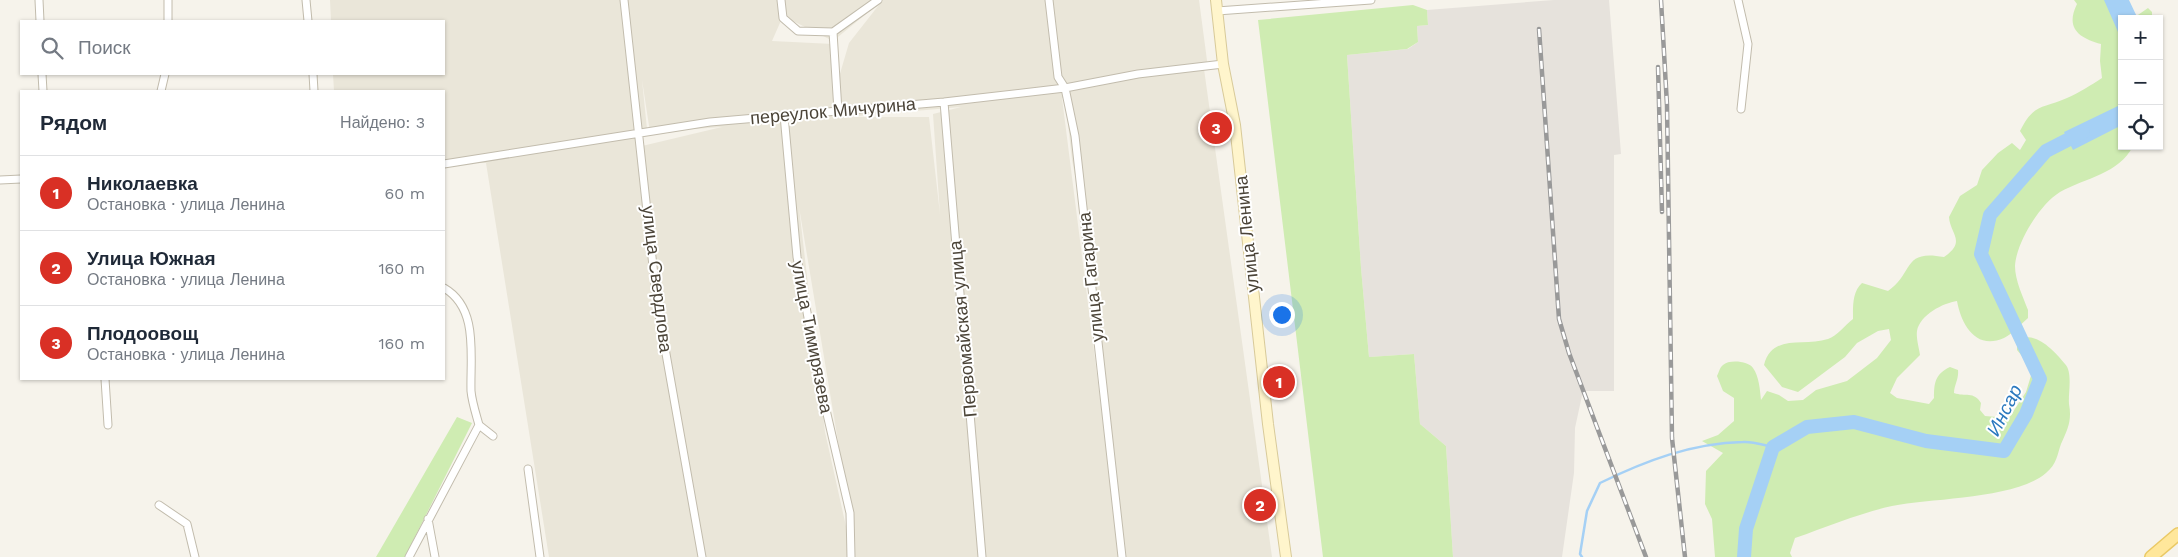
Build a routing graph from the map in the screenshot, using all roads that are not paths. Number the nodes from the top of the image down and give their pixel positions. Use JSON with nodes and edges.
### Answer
{"nodes":[{"id":1,"x":39,"y":0,"type":"edge"},
{"id":2,"x":168,"y":0,"type":"edge"},
{"id":3,"x":306,"y":0,"type":"edge"},
{"id":4,"x":624,"y":0,"type":"edge"},
{"id":5,"x":781,"y":0,"type":"edge"},
{"id":6,"x":878,"y":0,"type":"edge"},
{"id":7,"x":1049,"y":0,"type":"edge"},
{"id":8,"x":1371,"y":0,"type":"edge"},
{"id":9,"x":1738,"y":0,"type":"edge"},
{"id":10,"x":1217,"y":5,"type":"edge"},
{"id":11,"x":40,"y":20,"type":"edge"},
{"id":12,"x":168,"y":20,"type":"edge"},
{"id":13,"x":308,"y":20,"type":"edge"},
{"id":14,"x":832,"y":32,"type":"junction"},
{"id":15,"x":1223,"y":64,"type":"junction"},
{"id":16,"x":42,"y":75,"type":"edge"},
{"id":17,"x":165,"y":75,"type":"edge"},
{"id":18,"x":313,"y":75,"type":"edge"},
{"id":19,"x":1065,"y":88,"type":"junction"},
{"id":20,"x":43,"y":90,"type":"edge"},
{"id":21,"x":161,"y":90,"type":"edge"},
{"id":22,"x":314,"y":90,"type":"edge"},
{"id":23,"x":944,"y":102,"type":"junction"},
{"id":24,"x":1741,"y":109,"type":"dead end"},
{"id":25,"x":838,"y":111,"type":"junction"},
{"id":26,"x":784,"y":116,"type":"junction"},
{"id":27,"x":640,"y":133,"type":"junction"},
{"id":28,"x":445,"y":164,"type":"edge"},
{"id":29,"x":20,"y":179,"type":"edge"},
{"id":30,"x":0,"y":180,"type":"edge"},
{"id":31,"x":445,"y":289,"type":"edge"},
{"id":32,"x":105,"y":380,"type":"edge"},
{"id":33,"x":108,"y":425,"type":"dead end"},
{"id":34,"x":479,"y":425,"type":"junction"},
{"id":35,"x":493,"y":436,"type":"dead end"},
{"id":36,"x":528,"y":469,"type":"dead end"},
{"id":37,"x":159,"y":505,"type":"dead end"},
{"id":38,"x":428,"y":519,"type":"junction"},
{"id":39,"x":2178,"y":534,"type":"edge"},
{"id":40,"x":195,"y":557,"type":"edge"},
{"id":41,"x":409,"y":557,"type":"edge"},
{"id":42,"x":435,"y":557,"type":"edge"},
{"id":43,"x":540,"y":557,"type":"edge"},
{"id":44,"x":702,"y":557,"type":"edge"},
{"id":45,"x":851,"y":557,"type":"edge"},
{"id":46,"x":982,"y":557,"type":"edge"},
{"id":47,"x":1122,"y":557,"type":"edge"},
{"id":48,"x":1286,"y":557,"type":"edge"},
{"id":49,"x":2150,"y":557,"type":"edge"}],
"edges":[{"from":1,"to":11,"type":"street"},
{"from":2,"to":12,"type":"street"},
{"from":3,"to":13,"type":"street"},
{"from":4,"to":27,"type":"street","name":"улица Свердлова"},
{"from":5,"to":14,"type":"street"},
{"from":6,"to":14,"type":"street"},
{"from":7,"to":19,"type":"street","name":"улица Гагарина"},
{"from":8,"to":10,"type":"street"},
{"from":9,"to":24,"type":"street"},
{"from":10,"to":15,"type":"main road","name":"улица Ленина"},
{"from":14,"to":25,"type":"street"},
{"from":15,"to":19,"type":"street","name":"переулок Мичурина"},
{"from":15,"to":48,"type":"main road","name":"улица Ленина"},
{"from":16,"to":20,"type":"street"},
{"from":17,"to":21,"type":"street"},
{"from":18,"to":22,"type":"street"},
{"from":19,"to":23,"type":"street","name":"переулок Мичурина"},
{"from":19,"to":47,"type":"street","name":"улица Гагарина"},
{"from":23,"to":25,"type":"street","name":"переулок Мичурина"},
{"from":23,"to":46,"type":"street","name":"Первомайская улица"},
{"from":25,"to":26,"type":"street","name":"переулок Мичурина"},
{"from":26,"to":27,"type":"street","name":"переулок Мичурина"},
{"from":26,"to":45,"type":"street","name":"улица Тимирязева"},
{"from":27,"to":28,"type":"street","name":"переулок Мичурина"},
{"from":27,"to":44,"type":"street","name":"улица Свердлова"},
{"from":29,"to":30,"type":"street"},
{"from":31,"to":34,"type":"street"},
{"from":32,"to":33,"type":"street"},
{"from":34,"to":35,"type":"street"},
{"from":34,"to":38,"type":"street"},
{"from":36,"to":43,"type":"street"},
{"from":37,"to":40,"type":"street"},
{"from":38,"to":41,"type":"street"},
{"from":38,"to":42,"type":"street"},
{"from":39,"to":49,"type":"main road"}]}
